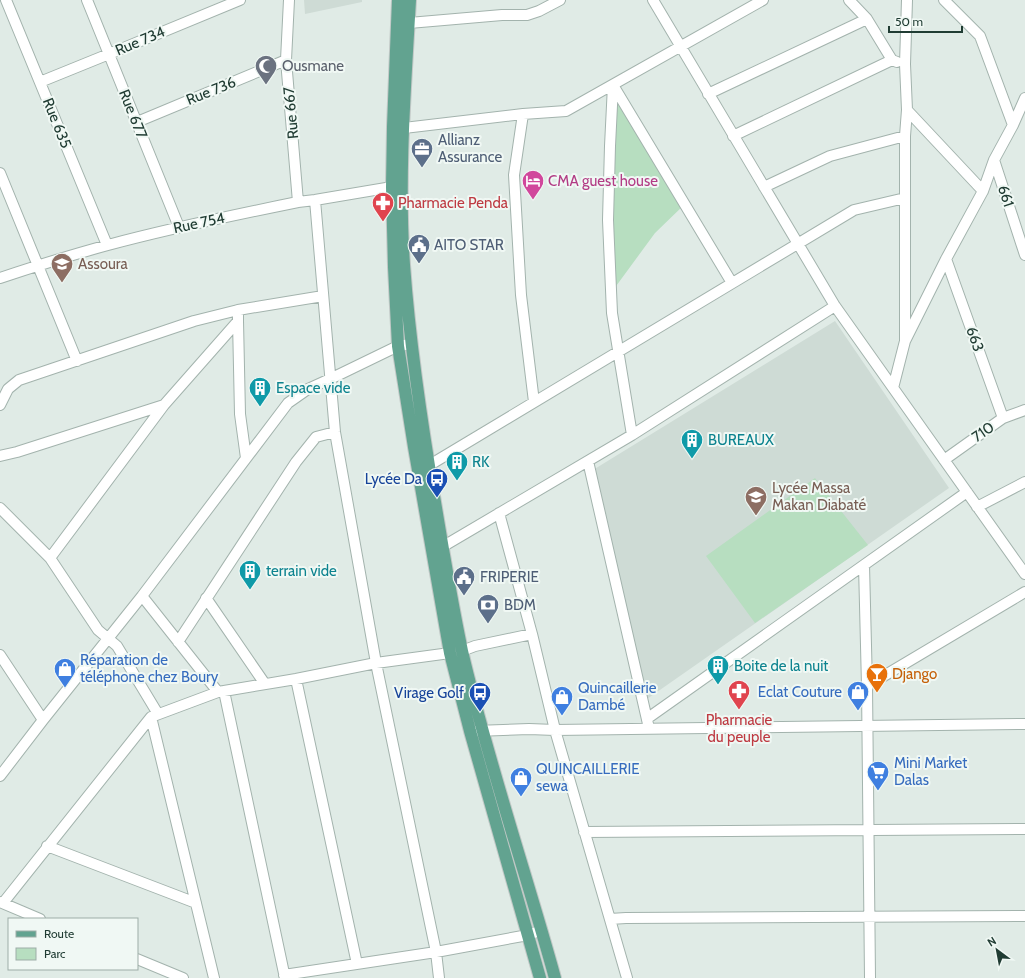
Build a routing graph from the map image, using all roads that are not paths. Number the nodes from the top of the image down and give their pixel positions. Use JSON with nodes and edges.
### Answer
{"nodes":[{"id":1,"x":6,"y":0,"type":"edge"},
{"id":2,"x":87,"y":0,"type":"edge"},
{"id":3,"x":240,"y":0,"type":"edge"},
{"id":4,"x":289,"y":0,"type":"edge"},
{"id":5,"x":398,"y":0,"type":"edge"},
{"id":6,"x":410,"y":0,"type":"edge"},
{"id":7,"x":652,"y":0,"type":"edge"},
{"id":8,"x":763,"y":0,"type":"edge"},
{"id":9,"x":849,"y":0,"type":"edge"},
{"id":10,"x":907,"y":0,"type":"edge"},
{"id":11,"x":944,"y":0,"type":"edge"},
{"id":12,"x":555,"y":1,"type":"edge"},
{"id":13,"x":747,"y":4,"type":"edge"},
{"id":14,"x":867,"y":20,"type":"junction"},
{"id":15,"x":409,"y":23,"type":"junction"},
{"id":16,"x":680,"y":47,"type":"junction"},
{"id":17,"x":109,"y":54,"type":"junction"},
{"id":18,"x":286,"y":60,"type":"junction"},
{"id":19,"x":892,"y":60,"type":"junction"},
{"id":20,"x":905,"y":64,"type":"junction"},
{"id":21,"x":40,"y":82,"type":"junction"},
{"id":22,"x":613,"y":84,"type":"junction"},
{"id":23,"x":708,"y":94,"type":"junction"},
{"id":24,"x":1025,"y":98,"type":"edge"},
{"id":25,"x":907,"y":110,"type":"junction"},
{"id":26,"x":523,"y":114,"type":"junction"},
{"id":27,"x":136,"y":122,"type":"junction"},
{"id":28,"x":1013,"y":125,"type":"junction"},
{"id":29,"x":404,"y":128,"type":"junction"},
{"id":30,"x":733,"y":136,"type":"junction"},
{"id":31,"x":905,"y":136,"type":"junction"},
{"id":32,"x":994,"y":160,"type":"junction"},
{"id":33,"x":0,"y":173,"type":"edge"},
{"id":34,"x":397,"y":187,"type":"junction"},
{"id":35,"x":764,"y":187,"type":"junction"},
{"id":36,"x":983,"y":191,"type":"junction"},
{"id":37,"x":905,"y":198,"type":"junction"},
{"id":38,"x":315,"y":200,"type":"junction"},
{"id":39,"x":298,"y":202,"type":"junction"},
{"id":40,"x":179,"y":227,"type":"junction"},
{"id":41,"x":798,"y":244,"type":"junction"},
{"id":42,"x":107,"y":245,"type":"junction"},
{"id":43,"x":1025,"y":255,"type":"edge"},
{"id":44,"x":946,"y":259,"type":"junction"},
{"id":45,"x":38,"y":265,"type":"junction"},
{"id":46,"x":0,"y":278,"type":"edge"},
{"id":47,"x":732,"y":283,"type":"junction"},
{"id":48,"x":323,"y":296,"type":"junction"},
{"id":49,"x":835,"y":306,"type":"junction"},
{"id":50,"x":238,"y":310,"type":"junction"},
{"id":51,"x":238,"y":321,"type":"junction"},
{"id":52,"x":905,"y":341,"type":"junction"},
{"id":53,"x":411,"y":344,"type":"junction"},
{"id":54,"x":398,"y":346,"type":"junction"},
{"id":55,"x":618,"y":352,"type":"junction"},
{"id":56,"x":77,"y":361,"type":"junction"},
{"id":57,"x":330,"y":379,"type":"junction"},
{"id":58,"x":893,"y":388,"type":"junction"},
{"id":59,"x":534,"y":402,"type":"junction"},
{"id":60,"x":0,"y":405,"type":"edge"},
{"id":61,"x":164,"y":406,"type":"junction"},
{"id":62,"x":1025,"y":410,"type":"edge"},
{"id":63,"x":1003,"y":418,"type":"junction"},
{"id":64,"x":334,"y":432,"type":"junction"},
{"id":65,"x":632,"y":435,"type":"junction"},
{"id":66,"x":0,"y":456,"type":"edge"},
{"id":67,"x":246,"y":458,"type":"junction"},
{"id":68,"x":944,"y":460,"type":"junction"},
{"id":69,"x":588,"y":461,"type":"junction"},
{"id":70,"x":428,"y":466,"type":"junction"},
{"id":71,"x":1025,"y":482,"type":"edge"},
{"id":72,"x":967,"y":492,"type":"junction"},
{"id":73,"x":978,"y":507,"type":"junction"},
{"id":74,"x":0,"y":508,"type":"edge"},
{"id":75,"x":499,"y":513,"type":"junction"},
{"id":76,"x":437,"y":549,"type":"junction"},
{"id":77,"x":50,"y":558,"type":"junction"},
{"id":78,"x":864,"y":565,"type":"junction"},
{"id":79,"x":1025,"y":574,"type":"edge"},
{"id":80,"x":1025,"y":592,"type":"edge"},
{"id":81,"x":142,"y":596,"type":"junction"},
{"id":82,"x":206,"y":598,"type":"junction"},
{"id":83,"x":532,"y":634,"type":"junction"},
{"id":84,"x":108,"y":639,"type":"junction"},
{"id":85,"x":178,"y":642,"type":"junction"},
{"id":86,"x":456,"y":652,"type":"junction"},
{"id":87,"x":0,"y":655,"type":"edge"},
{"id":88,"x":376,"y":663,"type":"junction"},
{"id":89,"x":296,"y":679,"type":"junction"},
{"id":90,"x":265,"y":684,"type":"junction"},
{"id":91,"x":867,"y":686,"type":"junction"},
{"id":92,"x":221,"y":691,"type":"junction"},
{"id":93,"x":155,"y":715,"type":"junction"},
{"id":94,"x":648,"y":718,"type":"junction"},
{"id":95,"x":43,"y":720,"type":"junction"},
{"id":96,"x":1025,"y":724,"type":"edge"},
{"id":97,"x":867,"y":726,"type":"junction"},
{"id":98,"x":649,"y":729,"type":"junction"},
{"id":99,"x":555,"y":730,"type":"junction"},
{"id":100,"x":476,"y":731,"type":"junction"},
{"id":101,"x":0,"y":776,"type":"edge"},
{"id":102,"x":1025,"y":829,"type":"edge"},
{"id":103,"x":868,"y":830,"type":"junction"},
{"id":104,"x":584,"y":832,"type":"junction"},
{"id":105,"x":47,"y":846,"type":"junction"},
{"id":106,"x":1,"y":903,"type":"edge"},
{"id":107,"x":196,"y":904,"type":"junction"},
{"id":108,"x":1025,"y":916,"type":"edge"},
{"id":109,"x":869,"y":917,"type":"junction"},
{"id":110,"x":38,"y":918,"type":"edge"},
{"id":111,"x":610,"y":919,"type":"junction"},
{"id":112,"x":542,"y":930,"type":"junction"},
{"id":113,"x":528,"y":936,"type":"junction"},
{"id":114,"x":436,"y":952,"type":"junction"},
{"id":115,"x":138,"y":959,"type":"edge"},
{"id":116,"x":357,"y":964,"type":"junction"},
{"id":117,"x":285,"y":976,"type":"edge"},
{"id":118,"x":183,"y":978,"type":"edge"},
{"id":119,"x":214,"y":978,"type":"edge"},
{"id":120,"x":439,"y":978,"type":"edge"},
{"id":121,"x":540,"y":978,"type":"edge"},
{"id":122,"x":554,"y":978,"type":"edge"},
{"id":123,"x":627,"y":978,"type":"edge"},
{"id":124,"x":870,"y":978,"type":"edge"}],
"edges":[{"from":1,"to":21,"type":"street","name":"Rue 635"},
{"from":2,"to":17,"type":"street","name":"Rue 677"},
{"from":3,"to":17,"type":"street","name":"Rue 734"},
{"from":4,"to":18,"type":"street","name":"Rue 667"},
{"from":5,"to":34,"type":"main road"},
{"from":6,"to":15,"type":"main road"},
{"from":7,"to":16,"type":"street"},
{"from":8,"to":13,"type":"street"},
{"from":9,"to":14,"type":"street"},
{"from":10,"to":20,"type":"street"},
{"from":11,"to":28,"type":"street"},
{"from":12,"to":15,"type":"street"},
{"from":13,"to":16,"type":"street"},
{"from":14,"to":19,"type":"street"},
{"from":14,"to":23,"type":"street"},
{"from":15,"to":29,"type":"main road"},
{"from":16,"to":22,"type":"street"},
{"from":16,"to":23,"type":"street"},
{"from":17,"to":21,"type":"street","name":"Rue 734"},
{"from":17,"to":27,"type":"street","name":"Rue 677"},
{"from":18,"to":27,"type":"street","name":"Rue 736"},
{"from":18,"to":39,"type":"street","name":"Rue 667"},
{"from":19,"to":20,"type":"street"},
{"from":19,"to":30,"type":"street"},
{"from":20,"to":25,"type":"street"},
{"from":21,"to":42,"type":"street","name":"Rue 635"},
{"from":22,"to":26,"type":"street"},
{"from":22,"to":47,"type":"street"},
{"from":22,"to":55,"type":"street"},
{"from":23,"to":30,"type":"street"},
{"from":24,"to":28,"type":"street"},
{"from":25,"to":31,"type":"street"},
{"from":25,"to":36,"type":"street"},
{"from":26,"to":29,"type":"street"},
{"from":26,"to":59,"type":"street"},
{"from":27,"to":40,"type":"street","name":"Rue 677"},
{"from":28,"to":32,"type":"street"},
{"from":29,"to":34,"type":"main road"},
{"from":30,"to":35,"type":"street"},
{"from":31,"to":35,"type":"street"},
{"from":31,"to":37,"type":"street"},
{"from":32,"to":36,"type":"street"},
{"from":32,"to":43,"type":"street","name":"661"},
{"from":33,"to":45,"type":"street"},
{"from":34,"to":38,"type":"street","name":"Rue 754"},
{"from":34,"to":53,"type":"main road"},
{"from":34,"to":54,"type":"main road"},
{"from":35,"to":41,"type":"street"},
{"from":36,"to":44,"type":"street"},
{"from":37,"to":41,"type":"street"},
{"from":37,"to":52,"type":"street"},
{"from":38,"to":39,"type":"street","name":"Rue 754"},
{"from":38,"to":48,"type":"street"},
{"from":39,"to":40,"type":"street","name":"Rue 754"},
{"from":40,"to":42,"type":"street","name":"Rue 754"},
{"from":41,"to":47,"type":"street"},
{"from":41,"to":49,"type":"street"},
{"from":42,"to":45,"type":"street","name":"Rue 754"},
{"from":44,"to":52,"type":"street"},
{"from":44,"to":63,"type":"street","name":"663"},
{"from":45,"to":46,"type":"street","name":"Rue 754"},
{"from":45,"to":56,"type":"street"},
{"from":47,"to":55,"type":"street"},
{"from":48,"to":50,"type":"street"},
{"from":48,"to":57,"type":"street"},
{"from":49,"to":58,"type":"street"},
{"from":49,"to":65,"type":"street"},
{"from":50,"to":51,"type":"street"},
{"from":50,"to":56,"type":"street"},
{"from":51,"to":61,"type":"street"},
{"from":51,"to":67,"type":"street"},
{"from":52,"to":58,"type":"street"},
{"from":53,"to":54,"type":"street"},
{"from":53,"to":70,"type":"main road"},
{"from":54,"to":57,"type":"street"},
{"from":54,"to":76,"type":"main road"},
{"from":55,"to":59,"type":"street"},
{"from":55,"to":65,"type":"street"},
{"from":56,"to":60,"type":"street"},
{"from":57,"to":64,"type":"street"},
{"from":57,"to":67,"type":"street"},
{"from":58,"to":68,"type":"street"},
{"from":59,"to":70,"type":"street"},
{"from":61,"to":66,"type":"street"},
{"from":61,"to":77,"type":"street"},
{"from":62,"to":63,"type":"street","name":"710"},
{"from":63,"to":68,"type":"street","name":"710"},
{"from":64,"to":82,"type":"street"},
{"from":64,"to":88,"type":"street"},
{"from":65,"to":69,"type":"street"},
{"from":67,"to":81,"type":"street"},
{"from":68,"to":72,"type":"street"},
{"from":69,"to":75,"type":"street"},
{"from":69,"to":94,"type":"street"},
{"from":70,"to":76,"type":"main road"},
{"from":71,"to":73,"type":"street"},
{"from":72,"to":73,"type":"street"},
{"from":72,"to":78,"type":"street"},
{"from":73,"to":79,"type":"street"},
{"from":74,"to":77,"type":"street"},
{"from":75,"to":76,"type":"street"},
{"from":75,"to":83,"type":"street"},
{"from":76,"to":86,"type":"main road"},
{"from":77,"to":84,"type":"street"},
{"from":78,"to":91,"type":"street"},
{"from":78,"to":94,"type":"street"},
{"from":80,"to":91,"type":"street"},
{"from":81,"to":84,"type":"street"},
{"from":81,"to":85,"type":"street"},
{"from":82,"to":85,"type":"street"},
{"from":82,"to":90,"type":"street"},
{"from":83,"to":86,"type":"street"},
{"from":83,"to":99,"type":"street"},
{"from":84,"to":93,"type":"street"},
{"from":84,"to":95,"type":"street"},
{"from":85,"to":92,"type":"street"},
{"from":86,"to":88,"type":"street"},
{"from":86,"to":100,"type":"main road"},
{"from":87,"to":95,"type":"street"},
{"from":88,"to":89,"type":"street"},
{"from":88,"to":114,"type":"street"},
{"from":89,"to":90,"type":"street"},
{"from":89,"to":116,"type":"street"},
{"from":90,"to":92,"type":"street"},
{"from":91,"to":97,"type":"street"},
{"from":92,"to":93,"type":"street"},
{"from":92,"to":117,"type":"street"},
{"from":93,"to":105,"type":"street"},
{"from":93,"to":107,"type":"street"},
{"from":94,"to":98,"type":"street"},
{"from":95,"to":101,"type":"street"},
{"from":96,"to":97,"type":"street"},
{"from":97,"to":98,"type":"street"},
{"from":97,"to":103,"type":"street"},
{"from":98,"to":99,"type":"street"},
{"from":99,"to":100,"type":"street"},
{"from":99,"to":104,"type":"street"},
{"from":100,"to":112,"type":"main road"},
{"from":100,"to":113,"type":"main road"},
{"from":102,"to":103,"type":"street"},
{"from":103,"to":104,"type":"street"},
{"from":103,"to":109,"type":"street"},
{"from":104,"to":111,"type":"street"},
{"from":105,"to":106,"type":"street"},
{"from":105,"to":107,"type":"street"},
{"from":106,"to":110,"type":"street"},
{"from":107,"to":119,"type":"street"},
{"from":108,"to":109,"type":"street"},
{"from":109,"to":111,"type":"street"},
{"from":109,"to":124,"type":"street"},
{"from":111,"to":123,"type":"street"},
{"from":112,"to":113,"type":"street"},
{"from":112,"to":122,"type":"main road"},
{"from":113,"to":114,"type":"street"},
{"from":113,"to":121,"type":"main road"},
{"from":114,"to":116,"type":"street"},
{"from":114,"to":120,"type":"street"},
{"from":115,"to":118,"type":"street"},
{"from":116,"to":117,"type":"street"}]}
